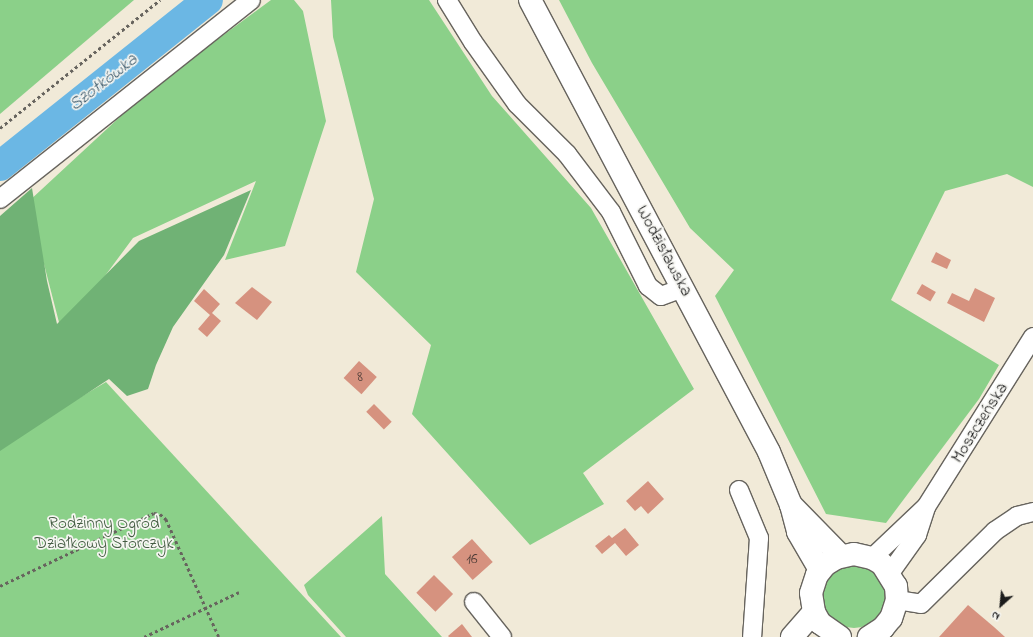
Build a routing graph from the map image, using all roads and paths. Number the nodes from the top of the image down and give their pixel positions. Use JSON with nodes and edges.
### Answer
{"nodes":[{"id":1,"x":160,"y":0,"type":"edge"},
{"id":2,"x":251,"y":0,"type":"edge"},
{"id":3,"x":447,"y":0,"type":"edge"},
{"id":4,"x":530,"y":0,"type":"edge"},
{"id":5,"x":0,"y":128,"type":"edge"},
{"id":6,"x":0,"y":199,"type":"edge"},
{"id":7,"x":683,"y":288,"type":"junction"},
{"id":8,"x":1033,"y":337,"type":"edge"},
{"id":9,"x":739,"y":490,"type":"dead end"},
{"id":10,"x":791,"y":505,"type":"junction"},
{"id":11,"x":926,"y":507,"type":"junction"},
{"id":12,"x":1033,"y":512,"type":"edge"},
{"id":13,"x":842,"y":556,"type":"junction"},
{"id":14,"x":872,"y":558,"type":"junction"},
{"id":15,"x":820,"y":570,"type":"junction"},
{"id":16,"x":890,"y":573,"type":"junction"},
{"id":17,"x":0,"y":586,"type":"edge"},
{"id":18,"x":239,"y":592,"type":"dead end"},
{"id":19,"x":897,"y":600,"type":"junction"},
{"id":20,"x":474,"y":602,"type":"dead end"},
{"id":21,"x":206,"y":608,"type":"junction"},
{"id":22,"x":814,"y":612,"type":"junction"},
{"id":23,"x":879,"y":634,"type":"edge"},
{"id":24,"x":830,"y":635,"type":"edge"},
{"id":25,"x":144,"y":637,"type":"edge"},
{"id":26,"x":219,"y":637,"type":"edge"},
{"id":27,"x":502,"y":637,"type":"edge"},
{"id":28,"x":752,"y":637,"type":"edge"},
{"id":29,"x":792,"y":637,"type":"edge"}],
"edges":[{"from":1,"to":5,"type":"path"},
{"from":2,"to":6,"type":"street"},
{"from":3,"to":7,"type":"street"},
{"from":4,"to":7,"type":"main road","name":"Wodzisławska"},
{"from":7,"to":10,"type":"main road","name":"Wodzisławska"},
{"from":8,"to":11,"type":"street","name":"Moszczeńska"},
{"from":9,"to":28,"type":"street"},
{"from":10,"to":13,"type":"main road","name":"Wodzisławska"},
{"from":10,"to":15,"type":"main road","name":"Wodzisławska"},
{"from":11,"to":14,"type":"street","name":"Moszczeńska"},
{"from":11,"to":16,"type":"street","name":"Moszczeńska"},
{"from":12,"to":19,"type":"street"},
{"from":13,"to":14,"type":"main road"},
{"from":13,"to":15,"type":"main road"},
{"from":14,"to":16,"type":"main road"},
{"from":15,"to":22,"type":"main road"},
{"from":16,"to":19,"type":"main road"},
{"from":17,"to":21,"type":"path"},
{"from":18,"to":21,"type":"path"},
{"from":19,"to":23,"type":"main road"},
{"from":20,"to":27,"type":"street"},
{"from":21,"to":25,"type":"path"},
{"from":21,"to":26,"type":"path"},
{"from":22,"to":24,"type":"main road"},
{"from":22,"to":29,"type":"main road"}]}
